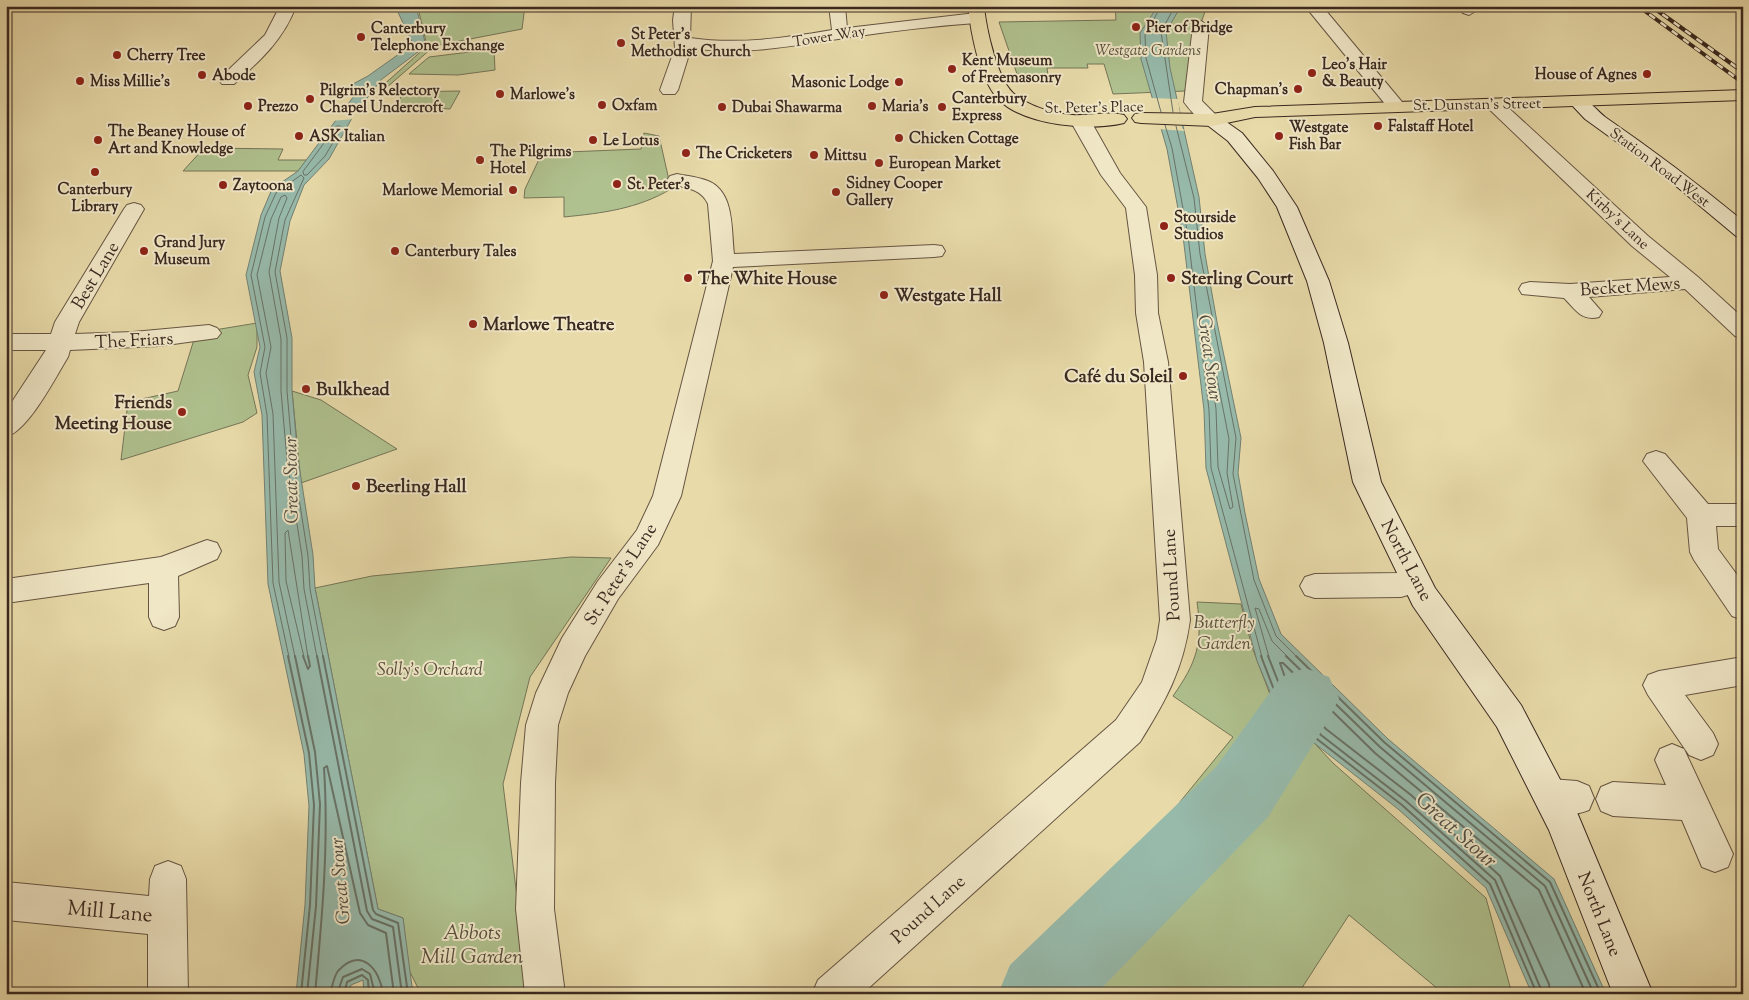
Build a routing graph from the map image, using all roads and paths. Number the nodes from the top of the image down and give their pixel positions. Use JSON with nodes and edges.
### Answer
{"nodes":[{"id":1,"x":288,"y":6,"type":"edge"},
{"id":2,"x":683,"y":6,"type":"edge"},
{"id":3,"x":837,"y":6,"type":"edge"},
{"id":4,"x":1313,"y":6,"type":"edge"},
{"id":5,"x":976,"y":12,"type":"edge"},
{"id":6,"x":1201,"y":26,"type":"dead end"},
{"id":7,"x":840,"y":34,"type":"junction"},
{"id":8,"x":683,"y":42,"type":"junction"},
{"id":9,"x":228,"y":80,"type":"dead end"},
{"id":10,"x":669,"y":90,"type":"dead end"},
{"id":11,"x":1743,"y":95,"type":"edge"},
{"id":12,"x":1578,"y":102,"type":"junction"},
{"id":13,"x":1495,"y":105,"type":"junction"},
{"id":14,"x":1396,"y":106,"type":"junction"},
{"id":15,"x":1023,"y":107,"type":"junction"},
{"id":16,"x":1118,"y":119,"type":"dead end"},
{"id":17,"x":1212,"y":120,"type":"junction"},
{"id":18,"x":1080,"y":122,"type":"junction"},
{"id":19,"x":677,"y":180,"type":"dead end"},
{"id":20,"x":134,"y":209,"type":"dead end"},
{"id":21,"x":1743,"y":232,"type":"edge"},
{"id":22,"x":934,"y":251,"type":"dead end"},
{"id":23,"x":724,"y":261,"type":"junction"},
{"id":24,"x":1690,"y":282,"type":"junction"},
{"id":25,"x":1530,"y":288,"type":"dead end"},
{"id":26,"x":1570,"y":290,"type":"junction"},
{"id":27,"x":1591,"y":312,"type":"dead end"},
{"id":28,"x":1743,"y":331,"type":"edge"},
{"id":29,"x":209,"y":333,"type":"dead end"},
{"id":30,"x":6,"y":342,"type":"edge"},
{"id":31,"x":59,"y":343,"type":"junction"},
{"id":32,"x":6,"y":428,"type":"edge"},
{"id":33,"x":1656,"y":461,"type":"dead end"},
{"id":34,"x":1743,"y":514,"type":"edge"},
{"id":35,"x":1701,"y":515,"type":"junction"},
{"id":36,"x":207,"y":551,"type":"dead end"},
{"id":37,"x":163,"y":569,"type":"junction"},
{"id":38,"x":1415,"y":581,"type":"junction"},
{"id":39,"x":1315,"y":586,"type":"dead end"},
{"id":40,"x":6,"y":591,"type":"edge"},
{"id":41,"x":1743,"y":607,"type":"edge"},
{"id":42,"x":164,"y":617,"type":"dead end"},
{"id":43,"x":1743,"y":671,"type":"edge"},
{"id":44,"x":1613,"y":799,"type":"dead end"},
{"id":45,"x":1693,"y":804,"type":"junction"},
{"id":46,"x":1716,"y":854,"type":"dead end"},
{"id":47,"x":168,"y":880,"type":"dead end"},
{"id":48,"x":6,"y":901,"type":"edge"},
{"id":49,"x":167,"y":916,"type":"junction"},
{"id":50,"x":168,"y":994,"type":"edge"},
{"id":51,"x":546,"y":994,"type":"edge"},
{"id":52,"x":832,"y":994,"type":"edge"},
{"id":53,"x":1634,"y":994,"type":"edge"}],
"edges":[{"from":1,"to":9,"type":"street"},
{"from":2,"to":8,"type":"street"},
{"from":3,"to":7,"type":"street"},
{"from":4,"to":14,"type":"street"},
{"from":5,"to":7,"type":"street","name":"Tower Way"},
{"from":5,"to":15,"type":"main road","name":"St. Peter's Place"},
{"from":6,"to":17,"type":"street","name":"North Lane"},
{"from":7,"to":8,"type":"street","name":"Tower Way"},
{"from":8,"to":10,"type":"street"},
{"from":11,"to":12,"type":"main road","name":"St. Dunstan's Street"},
{"from":12,"to":13,"type":"main road","name":"St. Dunstan's Street"},
{"from":12,"to":21,"type":"street","name":"Station Road West"},
{"from":13,"to":14,"type":"main road","name":"St. Dunstan's Street"},
{"from":13,"to":24,"type":"street","name":"Kirby's Lane"},
{"from":14,"to":17,"type":"main road","name":"St. Dunstan's Street"},
{"from":15,"to":17,"type":"main road","name":"St. Peter's Place"},
{"from":15,"to":18,"type":"main road","name":"St. Peter's Place"},
{"from":16,"to":18,"type":"main road","name":"St. Peter's Place"},
{"from":17,"to":38,"type":"street","name":"North Lane"},
{"from":18,"to":52,"type":"street","name":"Pound Lane"},
{"from":19,"to":23,"type":"street","name":"St. Peter's Lane"},
{"from":20,"to":31,"type":"street","name":"Best Lane"},
{"from":22,"to":23,"type":"street"},
{"from":23,"to":51,"type":"street","name":"St. Peter's Lane"},
{"from":24,"to":26,"type":"street","name":"Becket Mews"},
{"from":24,"to":28,"type":"street","name":"Kirby's Lane"},
{"from":25,"to":26,"type":"street","name":"Becket Mews"},
{"from":26,"to":27,"type":"street","name":"Becket Mews"},
{"from":29,"to":31,"type":"street","name":"The Friars"},
{"from":30,"to":31,"type":"street","name":"The Friars"},
{"from":31,"to":32,"type":"street","name":"Best Lane"},
{"from":33,"to":35,"type":"street"},
{"from":34,"to":35,"type":"street"},
{"from":35,"to":41,"type":"street"},
{"from":36,"to":37,"type":"street"},
{"from":37,"to":40,"type":"street"},
{"from":37,"to":42,"type":"street"},
{"from":38,"to":39,"type":"street"},
{"from":38,"to":53,"type":"street","name":"North Lane"},
{"from":43,"to":45,"type":"street"},
{"from":44,"to":45,"type":"street"},
{"from":45,"to":46,"type":"street"},
{"from":47,"to":49,"type":"street"},
{"from":48,"to":49,"type":"street","name":"Mill Lane"},
{"from":49,"to":50,"type":"street","name":"Mill Lane"}]}
